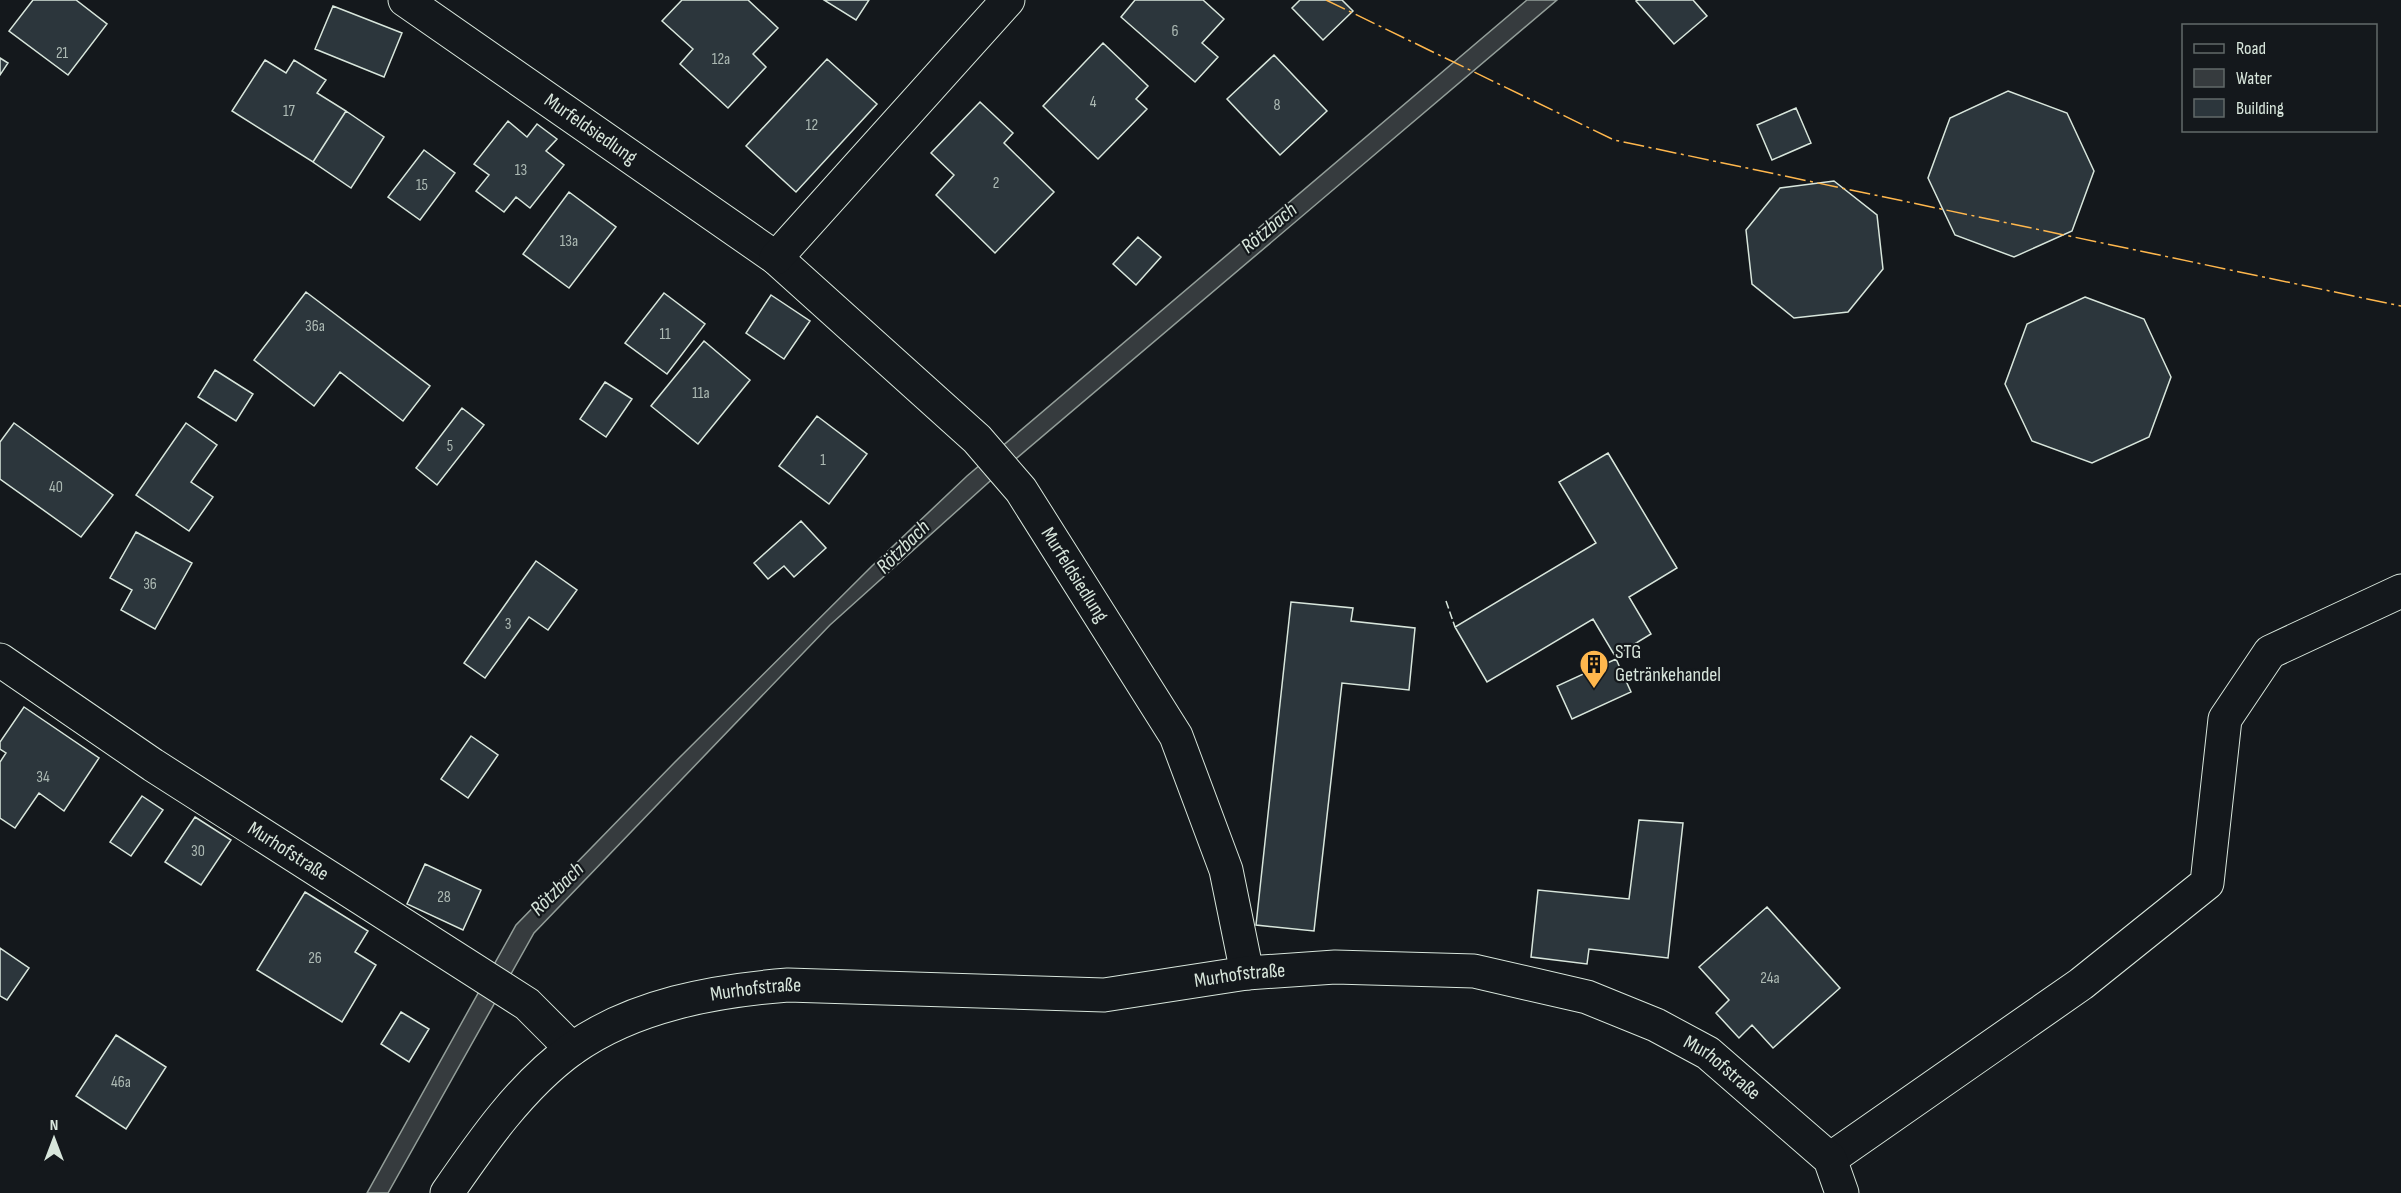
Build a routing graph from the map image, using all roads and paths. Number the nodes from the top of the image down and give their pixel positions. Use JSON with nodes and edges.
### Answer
{"nodes":[{"id":1,"x":405,"y":0,"type":"edge"},
{"id":2,"x":1008,"y":0,"type":"edge"},
{"id":3,"x":776,"y":258,"type":"junction"},
{"id":4,"x":2401,"y":591,"type":"edge"},
{"id":5,"x":0,"y":660,"type":"edge"},
{"id":6,"x":1246,"y":973,"type":"junction"},
{"id":7,"x":573,"y":1049,"type":"junction"},
{"id":8,"x":1830,"y":1159,"type":"junction"},
{"id":9,"x":447,"y":1193,"type":"edge"},
{"id":10,"x":1842,"y":1193,"type":"edge"}],
"edges":[{"from":1,"to":3,"type":"street","name":"Murfeldsiedlung"},
{"from":2,"to":3,"type":"street"},
{"from":3,"to":6,"type":"street","name":"Murfeldsiedlung"},
{"from":4,"to":8,"type":"street"},
{"from":5,"to":7,"type":"street","name":"Murhofstraße"},
{"from":6,"to":7,"type":"street","name":"Murhofstraße"},
{"from":6,"to":8,"type":"street","name":"Murhofstraße"},
{"from":7,"to":9,"type":"street","name":"Murhofstraße"},
{"from":8,"to":10,"type":"street","name":"Murhofstraße"}]}
